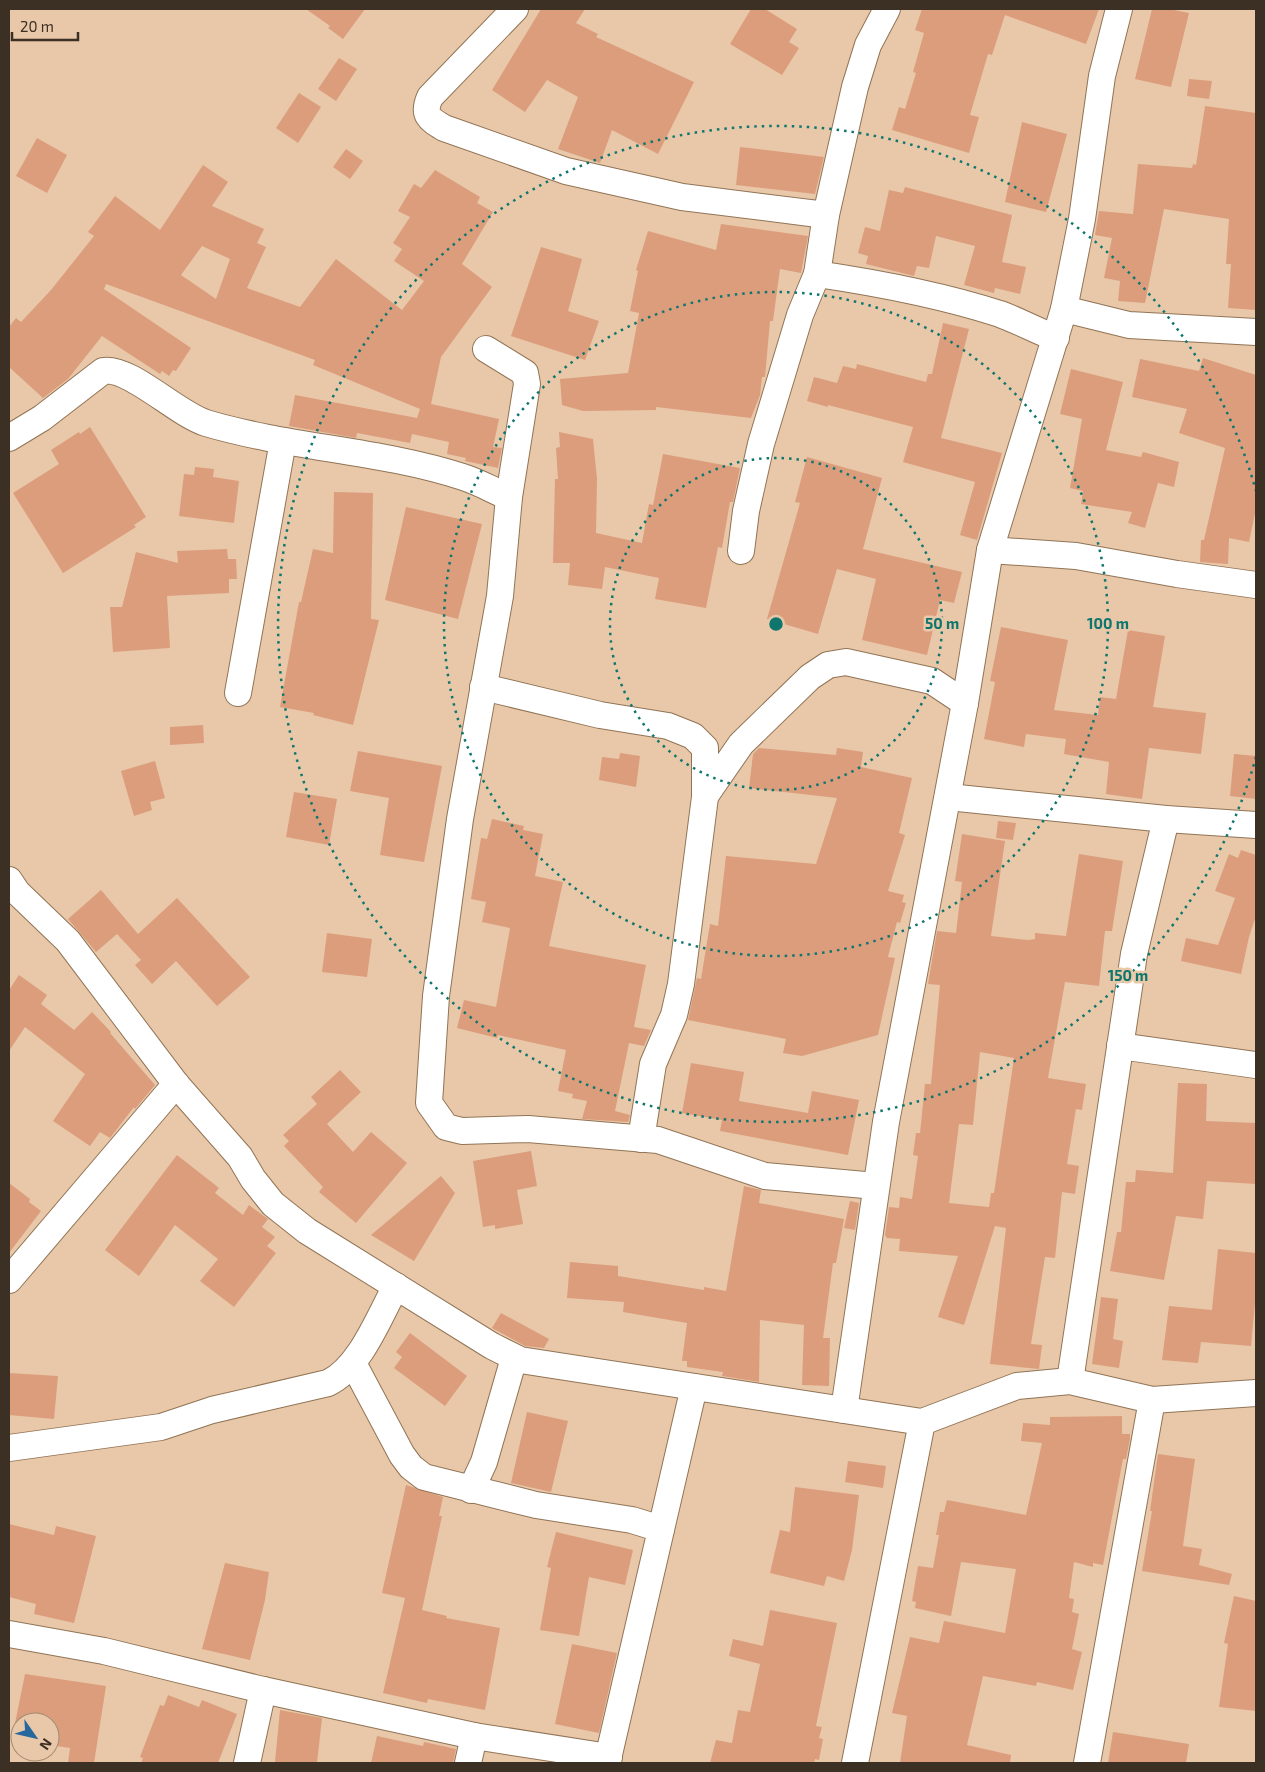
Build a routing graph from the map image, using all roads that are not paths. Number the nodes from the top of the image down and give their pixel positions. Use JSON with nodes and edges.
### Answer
{"nodes":[{"id":1,"x":515,"y":9,"type":"edge"},
{"id":2,"x":887,"y":9,"type":"edge"},
{"id":3,"x":1118,"y":9,"type":"edge"},
{"id":4,"x":826,"y":215,"type":"junction"},
{"id":5,"x":817,"y":274,"type":"junction"},
{"id":6,"x":1064,"y":309,"type":"junction"},
{"id":7,"x":1256,"y":332,"type":"edge"},
{"id":8,"x":1056,"y":338,"type":"junction"},
{"id":9,"x":486,"y":349,"type":"dead end"},
{"id":10,"x":9,"y":438,"type":"edge"},
{"id":11,"x":283,"y":441,"type":"junction"},
{"id":12,"x":509,"y":497,"type":"junction"},
{"id":13,"x":990,"y":550,"type":"junction"},
{"id":14,"x":741,"y":551,"type":"dead end"},
{"id":15,"x":1256,"y":585,"type":"edge"},
{"id":16,"x":971,"y":670,"type":"junction"},
{"id":17,"x":932,"y":681,"type":"junction"},
{"id":18,"x":484,"y":687,"type":"junction"},
{"id":19,"x":238,"y":693,"type":"dead end"},
{"id":20,"x":965,"y":703,"type":"junction"},
{"id":21,"x":705,"y":797,"type":"junction"},
{"id":22,"x":948,"y":797,"type":"junction"},
{"id":23,"x":1166,"y":819,"type":"junction"},
{"id":24,"x":1256,"y":824,"type":"edge"},
{"id":25,"x":12,"y":892,"type":"edge"},
{"id":26,"x":1120,"y":1046,"type":"junction"},
{"id":27,"x":1256,"y":1065,"type":"edge"},
{"id":28,"x":176,"y":1084,"type":"junction"},
{"id":29,"x":641,"y":1138,"type":"junction"},
{"id":30,"x":876,"y":1186,"type":"junction"},
{"id":31,"x":9,"y":1280,"type":"edge"},
{"id":32,"x":396,"y":1286,"type":"junction"},
{"id":33,"x":514,"y":1358,"type":"junction"},
{"id":34,"x":353,"y":1363,"type":"junction"},
{"id":35,"x":1070,"y":1381,"type":"junction"},
{"id":36,"x":694,"y":1387,"type":"junction"},
{"id":37,"x":1256,"y":1393,"type":"edge"},
{"id":38,"x":1152,"y":1400,"type":"junction"},
{"id":39,"x":844,"y":1410,"type":"junction"},
{"id":40,"x":922,"y":1422,"type":"junction"},
{"id":41,"x":9,"y":1448,"type":"edge"},
{"id":42,"x":471,"y":1490,"type":"junction"},
{"id":43,"x":661,"y":1529,"type":"junction"},
{"id":44,"x":9,"y":1634,"type":"edge"},
{"id":45,"x":263,"y":1690,"type":"junction"},
{"id":46,"x":474,"y":1736,"type":"junction"},
{"id":47,"x":608,"y":1760,"type":"edge"},
{"id":48,"x":247,"y":1763,"type":"edge"},
{"id":49,"x":468,"y":1763,"type":"edge"},
{"id":50,"x":855,"y":1763,"type":"edge"},
{"id":51,"x":1087,"y":1763,"type":"edge"}],
"edges":[{"from":1,"to":4,"type":"street"},
{"from":2,"to":4,"type":"street"},
{"from":3,"to":6,"type":"street"},
{"from":4,"to":5,"type":"street"},
{"from":5,"to":8,"type":"street"},
{"from":5,"to":14,"type":"street"},
{"from":6,"to":7,"type":"street"},
{"from":6,"to":8,"type":"street"},
{"from":8,"to":13,"type":"street"},
{"from":9,"to":12,"type":"street"},
{"from":10,"to":11,"type":"street"},
{"from":11,"to":12,"type":"street"},
{"from":11,"to":19,"type":"street"},
{"from":12,"to":18,"type":"street"},
{"from":13,"to":15,"type":"street"},
{"from":13,"to":16,"type":"street"},
{"from":16,"to":17,"type":"street"},
{"from":16,"to":20,"type":"street"},
{"from":17,"to":20,"type":"street"},
{"from":17,"to":21,"type":"street"},
{"from":18,"to":21,"type":"street"},
{"from":18,"to":29,"type":"street"},
{"from":20,"to":22,"type":"street"},
{"from":21,"to":29,"type":"street"},
{"from":22,"to":23,"type":"street"},
{"from":22,"to":30,"type":"street"},
{"from":23,"to":24,"type":"street"},
{"from":23,"to":26,"type":"street"},
{"from":25,"to":28,"type":"street"},
{"from":26,"to":27,"type":"street"},
{"from":26,"to":35,"type":"street"},
{"from":28,"to":31,"type":"street"},
{"from":28,"to":32,"type":"street"},
{"from":29,"to":30,"type":"street"},
{"from":30,"to":39,"type":"street"},
{"from":32,"to":33,"type":"street"},
{"from":32,"to":34,"type":"street"},
{"from":33,"to":36,"type":"street"},
{"from":33,"to":42,"type":"street"},
{"from":34,"to":41,"type":"street"},
{"from":34,"to":42,"type":"street"},
{"from":35,"to":38,"type":"street"},
{"from":35,"to":40,"type":"street"},
{"from":36,"to":39,"type":"street"},
{"from":36,"to":43,"type":"street"},
{"from":37,"to":38,"type":"street"},
{"from":38,"to":51,"type":"street"},
{"from":39,"to":40,"type":"street"},
{"from":40,"to":50,"type":"street"},
{"from":42,"to":43,"type":"street"},
{"from":43,"to":47,"type":"street"},
{"from":44,"to":45,"type":"street"},
{"from":45,"to":46,"type":"street"},
{"from":45,"to":48,"type":"street"},
{"from":46,"to":47,"type":"street"},
{"from":46,"to":49,"type":"street"}]}
